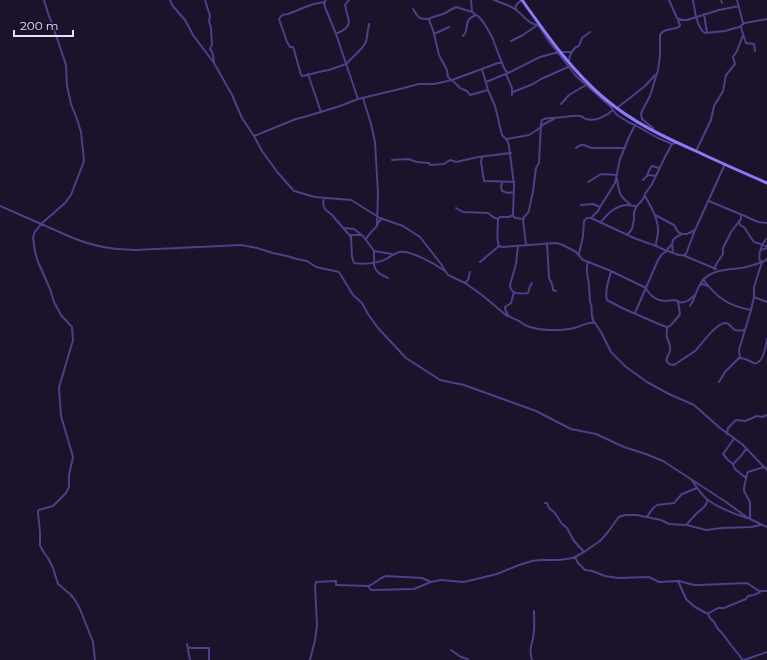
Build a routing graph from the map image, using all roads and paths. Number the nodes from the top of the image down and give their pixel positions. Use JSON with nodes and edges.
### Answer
{"nodes":[{"id":1,"x":44,"y":0,"type":"edge"},
{"id":2,"x":170,"y":0,"type":"edge"},
{"id":3,"x":205,"y":0,"type":"edge"},
{"id":4,"x":350,"y":0,"type":"edge"},
{"id":5,"x":470,"y":0,"type":"edge"},
{"id":6,"x":494,"y":0,"type":"edge"},
{"id":7,"x":528,"y":0,"type":"edge"},
{"id":8,"x":670,"y":0,"type":"edge"},
{"id":9,"x":693,"y":0,"type":"edge"},
{"id":10,"x":737,"y":0,"type":"edge"},
{"id":11,"x":325,"y":1,"type":"edge"},
{"id":12,"x":523,"y":1,"type":"edge"},
{"id":13,"x":517,"y":4,"type":"junction"},
{"id":14,"x":508,"y":6,"type":"junction"},
{"id":15,"x":739,"y":6,"type":"junction"},
{"id":16,"x":413,"y":9,"type":"dead end"},
{"id":17,"x":516,"y":10,"type":"junction"},
{"id":18,"x":472,"y":12,"type":"junction"},
{"id":19,"x":704,"y":14,"type":"junction"},
{"id":20,"x":476,"y":15,"type":"junction"},
{"id":21,"x":696,"y":17,"type":"junction"},
{"id":22,"x":429,"y":19,"type":"junction"},
{"id":23,"x":680,"y":19,"type":"junction"},
{"id":24,"x":767,"y":19,"type":"edge"},
{"id":25,"x":369,"y":24,"type":"dead end"},
{"id":26,"x":742,"y":25,"type":"junction"},
{"id":27,"x":449,"y":26,"type":"dead end"},
{"id":28,"x":539,"y":26,"type":"junction"},
{"id":29,"x":590,"y":32,"type":"dead end"},
{"id":30,"x":707,"y":33,"type":"junction"},
{"id":31,"x":336,"y":34,"type":"junction"},
{"id":32,"x":434,"y":34,"type":"junction"},
{"id":33,"x":743,"y":35,"type":"junction"},
{"id":34,"x":463,"y":36,"type":"dead end"},
{"id":35,"x":511,"y":40,"type":"dead end"},
{"id":36,"x":755,"y":50,"type":"dead end"},
{"id":37,"x":559,"y":52,"type":"junction"},
{"id":38,"x":571,"y":52,"type":"junction"},
{"id":39,"x":568,"y":62,"type":"junction"},
{"id":40,"x":214,"y":63,"type":"junction"},
{"id":41,"x":502,"y":63,"type":"junction"},
{"id":42,"x":346,"y":64,"type":"junction"},
{"id":43,"x":568,"y":67,"type":"junction"},
{"id":44,"x":482,"y":69,"type":"junction"},
{"id":45,"x":507,"y":73,"type":"junction"},
{"id":46,"x":308,"y":74,"type":"junction"},
{"id":47,"x":656,"y":74,"type":"junction"},
{"id":48,"x":458,"y":78,"type":"junction"},
{"id":49,"x":451,"y":80,"type":"junction"},
{"id":50,"x":486,"y":82,"type":"junction"},
{"id":51,"x":455,"y":83,"type":"junction"},
{"id":52,"x":586,"y":85,"type":"junction"},
{"id":53,"x":488,"y":90,"type":"junction"},
{"id":54,"x":363,"y":98,"type":"junction"},
{"id":55,"x":358,"y":99,"type":"junction"},
{"id":56,"x":561,"y":104,"type":"dead end"},
{"id":57,"x":615,"y":110,"type":"junction"},
{"id":58,"x":320,"y":112,"type":"junction"},
{"id":59,"x":555,"y":118,"type":"junction"},
{"id":60,"x":635,"y":125,"type":"junction"},
{"id":61,"x":541,"y":126,"type":"junction"},
{"id":62,"x":640,"y":128,"type":"junction"},
{"id":63,"x":633,"y":130,"type":"junction"},
{"id":64,"x":654,"y":132,"type":"junction"},
{"id":65,"x":254,"y":136,"type":"junction"},
{"id":66,"x":506,"y":139,"type":"junction"},
{"id":67,"x":674,"y":144,"type":"junction"},
{"id":68,"x":576,"y":148,"type":"dead end"},
{"id":69,"x":625,"y":148,"type":"junction"},
{"id":70,"x":696,"y":151,"type":"junction"},
{"id":71,"x":511,"y":153,"type":"junction"},
{"id":72,"x":482,"y":157,"type":"junction"},
{"id":73,"x":392,"y":160,"type":"dead end"},
{"id":74,"x":724,"y":164,"type":"junction"},
{"id":75,"x":660,"y":168,"type":"junction"},
{"id":76,"x":617,"y":176,"type":"junction"},
{"id":77,"x":647,"y":176,"type":"junction"},
{"id":78,"x":656,"y":176,"type":"junction"},
{"id":79,"x":643,"y":180,"type":"dead end"},
{"id":80,"x":502,"y":182,"type":"junction"},
{"id":81,"x":514,"y":182,"type":"junction"},
{"id":82,"x":588,"y":182,"type":"dead end"},
{"id":83,"x":767,"y":183,"type":"edge"},
{"id":84,"x":514,"y":192,"type":"junction"},
{"id":85,"x":644,"y":196,"type":"junction"},
{"id":86,"x":324,"y":198,"type":"junction"},
{"id":87,"x":708,"y":201,"type":"junction"},
{"id":88,"x":581,"y":205,"type":"dead end"},
{"id":89,"x":630,"y":205,"type":"junction"},
{"id":90,"x":0,"y":206,"type":"edge"},
{"id":91,"x":637,"y":206,"type":"junction"},
{"id":92,"x":600,"y":207,"type":"junction"},
{"id":93,"x":456,"y":208,"type":"dead end"},
{"id":94,"x":654,"y":214,"type":"junction"},
{"id":95,"x":741,"y":215,"type":"junction"},
{"id":96,"x":377,"y":216,"type":"junction"},
{"id":97,"x":513,"y":216,"type":"junction"},
{"id":98,"x":591,"y":218,"type":"junction"},
{"id":99,"x":382,"y":219,"type":"junction"},
{"id":100,"x":498,"y":219,"type":"junction"},
{"id":101,"x":524,"y":219,"type":"junction"},
{"id":102,"x":739,"y":221,"type":"junction"},
{"id":103,"x":601,"y":222,"type":"junction"},
{"id":104,"x":767,"y":223,"type":"edge"},
{"id":105,"x":40,"y":224,"type":"junction"},
{"id":106,"x":377,"y":224,"type":"junction"},
{"id":107,"x":344,"y":228,"type":"junction"},
{"id":108,"x":695,"y":230,"type":"junction"},
{"id":109,"x":682,"y":234,"type":"junction"},
{"id":110,"x":350,"y":235,"type":"junction"},
{"id":111,"x":362,"y":235,"type":"junction"},
{"id":112,"x":628,"y":235,"type":"junction"},
{"id":113,"x":767,"y":238,"type":"edge"},
{"id":114,"x":366,"y":240,"type":"junction"},
{"id":115,"x":547,"y":243,"type":"junction"},
{"id":116,"x":672,"y":244,"type":"junction"},
{"id":117,"x":526,"y":245,"type":"junction"},
{"id":118,"x":763,"y":245,"type":"junction"},
{"id":119,"x":499,"y":246,"type":"junction"},
{"id":120,"x":518,"y":246,"type":"junction"},
{"id":121,"x":656,"y":246,"type":"junction"},
{"id":122,"x":767,"y":247,"type":"edge"},
{"id":123,"x":374,"y":251,"type":"junction"},
{"id":124,"x":667,"y":251,"type":"junction"},
{"id":125,"x":760,"y":251,"type":"junction"},
{"id":126,"x":673,"y":253,"type":"junction"},
{"id":127,"x":393,"y":254,"type":"junction"},
{"id":128,"x":579,"y":254,"type":"junction"},
{"id":129,"x":684,"y":255,"type":"junction"},
{"id":130,"x":767,"y":259,"type":"edge"},
{"id":131,"x":374,"y":262,"type":"junction"},
{"id":132,"x":480,"y":262,"type":"dead end"},
{"id":133,"x":588,"y":262,"type":"junction"},
{"id":134,"x":762,"y":262,"type":"junction"},
{"id":135,"x":714,"y":269,"type":"junction"},
{"id":136,"x":718,"y":270,"type":"junction"},
{"id":137,"x":611,"y":271,"type":"junction"},
{"id":138,"x":446,"y":272,"type":"junction"},
{"id":139,"x":470,"y":272,"type":"dead end"},
{"id":140,"x":388,"y":278,"type":"dead end"},
{"id":141,"x":703,"y":279,"type":"junction"},
{"id":142,"x":465,"y":283,"type":"junction"},
{"id":143,"x":532,"y":283,"type":"dead end"},
{"id":144,"x":700,"y":285,"type":"junction"},
{"id":145,"x":709,"y":286,"type":"junction"},
{"id":146,"x":646,"y":288,"type":"junction"},
{"id":147,"x":556,"y":291,"type":"dead end"},
{"id":148,"x":514,"y":292,"type":"junction"},
{"id":149,"x":649,"y":294,"type":"junction"},
{"id":150,"x":695,"y":295,"type":"junction"},
{"id":151,"x":643,"y":296,"type":"junction"},
{"id":152,"x":754,"y":298,"type":"junction"},
{"id":153,"x":679,"y":302,"type":"junction"},
{"id":154,"x":767,"y":302,"type":"edge"},
{"id":155,"x":505,"y":306,"type":"junction"},
{"id":156,"x":690,"y":306,"type":"dead end"},
{"id":157,"x":497,"y":307,"type":"junction"},
{"id":158,"x":751,"y":310,"type":"junction"},
{"id":159,"x":635,"y":313,"type":"junction"},
{"id":160,"x":508,"y":316,"type":"junction"},
{"id":161,"x":595,"y":323,"type":"junction"},
{"id":162,"x":667,"y":327,"type":"junction"},
{"id":163,"x":745,"y":330,"type":"junction"},
{"id":164,"x":767,"y":339,"type":"edge"},
{"id":165,"x":766,"y":350,"type":"edge"},
{"id":166,"x":740,"y":358,"type":"junction"},
{"id":167,"x":719,"y":382,"type":"dead end"},
{"id":168,"x":767,"y":415,"type":"edge"},
{"id":169,"x":727,"y":434,"type":"junction"},
{"id":170,"x":734,"y":439,"type":"junction"},
{"id":171,"x":746,"y":449,"type":"junction"},
{"id":172,"x":733,"y":464,"type":"junction"},
{"id":173,"x":764,"y":467,"type":"junction"},
{"id":174,"x":767,"y":470,"type":"edge"},
{"id":175,"x":690,"y":478,"type":"junction"},
{"id":176,"x":746,"y":478,"type":"junction"},
{"id":177,"x":697,"y":488,"type":"junction"},
{"id":178,"x":708,"y":500,"type":"junction"},
{"id":179,"x":545,"y":503,"type":"dead end"},
{"id":180,"x":647,"y":517,"type":"junction"},
{"id":181,"x":749,"y":519,"type":"junction"},
{"id":182,"x":761,"y":524,"type":"junction"},
{"id":183,"x":687,"y":525,"type":"junction"},
{"id":184,"x":767,"y":527,"type":"edge"},
{"id":185,"x":584,"y":552,"type":"junction"},
{"id":186,"x":575,"y":557,"type":"junction"},
{"id":187,"x":678,"y":581,"type":"junction"},
{"id":188,"x":431,"y":582,"type":"junction"},
{"id":189,"x":368,"y":586,"type":"junction"},
{"id":190,"x":767,"y":590,"type":"edge"},
{"id":191,"x":761,"y":591,"type":"junction"},
{"id":192,"x":534,"y":611,"type":"dead end"},
{"id":193,"x":708,"y":614,"type":"junction"},
{"id":194,"x":451,"y":650,"type":"dead end"},
{"id":195,"x":767,"y":652,"type":"edge"},
{"id":196,"x":95,"y":660,"type":"edge"},
{"id":197,"x":190,"y":660,"type":"edge"},
{"id":198,"x":209,"y":660,"type":"edge"},
{"id":199,"x":310,"y":660,"type":"edge"},
{"id":200,"x":468,"y":660,"type":"edge"},
{"id":201,"x":532,"y":660,"type":"edge"},
{"id":202,"x":744,"y":660,"type":"edge"}],
"edges":[{"from":1,"to":105,"type":"street"},
{"from":2,"to":40,"type":"street"},
{"from":3,"to":40,"type":"street"},
{"from":4,"to":31,"type":"street"},
{"from":5,"to":18,"type":"street"},
{"from":6,"to":14,"type":"street"},
{"from":7,"to":12,"type":"street"},
{"from":8,"to":23,"type":"street"},
{"from":9,"to":21,"type":"street"},
{"from":10,"to":15,"type":"street"},
{"from":11,"to":31,"type":"street"},
{"from":11,"to":46,"type":"street"},
{"from":12,"to":13,"type":"street"},
{"from":12,"to":28,"type":"main road"},
{"from":13,"to":14,"type":"street"},
{"from":13,"to":17,"type":"street"},
{"from":14,"to":17,"type":"street"},
{"from":15,"to":19,"type":"street"},
{"from":15,"to":26,"type":"street"},
{"from":16,"to":22,"type":"street"},
{"from":17,"to":28,"type":"street"},
{"from":18,"to":20,"type":"street"},
{"from":18,"to":22,"type":"street"},
{"from":19,"to":21,"type":"street"},
{"from":19,"to":30,"type":"street"},
{"from":20,"to":34,"type":"street"},
{"from":20,"to":41,"type":"street"},
{"from":21,"to":23,"type":"street"},
{"from":21,"to":30,"type":"street"},
{"from":22,"to":32,"type":"street"},
{"from":23,"to":47,"type":"street"},
{"from":24,"to":26,"type":"street"},
{"from":25,"to":42,"type":"street"},
{"from":26,"to":30,"type":"street"},
{"from":26,"to":33,"type":"street"},
{"from":27,"to":32,"type":"street"},
{"from":28,"to":35,"type":"street"},
{"from":28,"to":37,"type":"main road"},
{"from":29,"to":38,"type":"street"},
{"from":31,"to":42,"type":"street"},
{"from":32,"to":49,"type":"street"},
{"from":33,"to":36,"type":"street"},
{"from":33,"to":70,"type":"street"},
{"from":37,"to":38,"type":"street"},
{"from":37,"to":39,"type":"main road"},
{"from":37,"to":43,"type":"street"},
{"from":37,"to":45,"type":"street"},
{"from":38,"to":39,"type":"street"},
{"from":39,"to":57,"type":"main road"},
{"from":40,"to":65,"type":"street"},
{"from":41,"to":44,"type":"street"},
{"from":41,"to":45,"type":"street"},
{"from":42,"to":46,"type":"street"},
{"from":42,"to":55,"type":"street"},
{"from":43,"to":45,"type":"street"},
{"from":43,"to":52,"type":"street"},
{"from":44,"to":48,"type":"street"},
{"from":44,"to":50,"type":"street"},
{"from":45,"to":50,"type":"street"},
{"from":46,"to":58,"type":"street"},
{"from":47,"to":57,"type":"street"},
{"from":47,"to":64,"type":"street"},
{"from":48,"to":49,"type":"street"},
{"from":48,"to":51,"type":"street"},
{"from":49,"to":51,"type":"street"},
{"from":49,"to":54,"type":"street"},
{"from":50,"to":53,"type":"street"},
{"from":51,"to":53,"type":"street"},
{"from":52,"to":56,"type":"street"},
{"from":52,"to":57,"type":"street"},
{"from":53,"to":66,"type":"street"},
{"from":54,"to":55,"type":"street"},
{"from":54,"to":96,"type":"street"},
{"from":55,"to":58,"type":"street"},
{"from":57,"to":59,"type":"street"},
{"from":57,"to":60,"type":"street"},
{"from":57,"to":64,"type":"main road"},
{"from":58,"to":65,"type":"street"},
{"from":59,"to":61,"type":"street"},
{"from":59,"to":61,"type":"street"},
{"from":60,"to":62,"type":"street"},
{"from":60,"to":63,"type":"street"},
{"from":61,"to":66,"type":"street"},
{"from":61,"to":101,"type":"street"},
{"from":62,"to":63,"type":"street"},
{"from":62,"to":67,"type":"street"},
{"from":63,"to":69,"type":"street"},
{"from":64,"to":67,"type":"main road"},
{"from":65,"to":86,"type":"street"},
{"from":66,"to":71,"type":"street"},
{"from":67,"to":70,"type":"main road"},
{"from":67,"to":75,"type":"street"},
{"from":68,"to":69,"type":"street"},
{"from":69,"to":76,"type":"street"},
{"from":70,"to":74,"type":"main road"},
{"from":71,"to":72,"type":"street"},
{"from":71,"to":81,"type":"street"},
{"from":72,"to":73,"type":"street"},
{"from":72,"to":80,"type":"street"},
{"from":74,"to":83,"type":"main road"},
{"from":74,"to":87,"type":"street"},
{"from":75,"to":77,"type":"street"},
{"from":75,"to":78,"type":"street"},
{"from":76,"to":82,"type":"street"},
{"from":76,"to":89,"type":"street"},
{"from":76,"to":92,"type":"street"},
{"from":77,"to":78,"type":"street"},
{"from":77,"to":79,"type":"street"},
{"from":78,"to":85,"type":"street"},
{"from":80,"to":81,"type":"street"},
{"from":80,"to":84,"type":"street"},
{"from":81,"to":84,"type":"street"},
{"from":84,"to":97,"type":"street"},
{"from":85,"to":91,"type":"street"},
{"from":85,"to":94,"type":"street"},
{"from":86,"to":96,"type":"street"},
{"from":86,"to":107,"type":"street"},
{"from":87,"to":95,"type":"street"},
{"from":87,"to":108,"type":"street"},
{"from":88,"to":92,"type":"street"},
{"from":89,"to":91,"type":"street"},
{"from":89,"to":103,"type":"street"},
{"from":90,"to":105,"type":"street"},
{"from":91,"to":112,"type":"street"},
{"from":92,"to":98,"type":"street"},
{"from":93,"to":100,"type":"street"},
{"from":94,"to":109,"type":"street"},
{"from":94,"to":121,"type":"street"},
{"from":95,"to":102,"type":"street"},
{"from":95,"to":104,"type":"street"},
{"from":96,"to":99,"type":"street"},
{"from":96,"to":106,"type":"street"},
{"from":97,"to":100,"type":"street"},
{"from":97,"to":101,"type":"street"},
{"from":98,"to":103,"type":"street"},
{"from":98,"to":128,"type":"street"},
{"from":99,"to":106,"type":"street"},
{"from":99,"to":138,"type":"street"},
{"from":100,"to":119,"type":"street"},
{"from":101,"to":117,"type":"street"},
{"from":102,"to":118,"type":"street"},
{"from":102,"to":135,"type":"street"},
{"from":103,"to":112,"type":"street"},
{"from":105,"to":175,"type":"street"},
{"from":105,"to":196,"type":"street"},
{"from":106,"to":114,"type":"street"},
{"from":107,"to":110,"type":"street"},
{"from":107,"to":111,"type":"street"},
{"from":108,"to":109,"type":"street"},
{"from":108,"to":129,"type":"street"},
{"from":109,"to":116,"type":"street"},
{"from":110,"to":111,"type":"street"},
{"from":110,"to":131,"type":"street"},
{"from":111,"to":114,"type":"street"},
{"from":112,"to":121,"type":"street"},
{"from":113,"to":118,"type":"street"},
{"from":113,"to":122,"type":"street"},
{"from":114,"to":123,"type":"street"},
{"from":115,"to":117,"type":"street"},
{"from":115,"to":128,"type":"street"},
{"from":115,"to":147,"type":"street"},
{"from":116,"to":124,"type":"street"},
{"from":116,"to":126,"type":"street"},
{"from":117,"to":120,"type":"street"},
{"from":118,"to":122,"type":"street"},
{"from":118,"to":125,"type":"street"},
{"from":119,"to":120,"type":"street"},
{"from":119,"to":132,"type":"street"},
{"from":120,"to":148,"type":"street"},
{"from":121,"to":124,"type":"street"},
{"from":122,"to":125,"type":"street"},
{"from":123,"to":127,"type":"street"},
{"from":123,"to":131,"type":"street"},
{"from":124,"to":126,"type":"street"},
{"from":124,"to":146,"type":"street"},
{"from":125,"to":134,"type":"street"},
{"from":126,"to":129,"type":"street"},
{"from":127,"to":131,"type":"street"},
{"from":127,"to":138,"type":"street"},
{"from":128,"to":133,"type":"street"},
{"from":129,"to":135,"type":"street"},
{"from":130,"to":134,"type":"street"},
{"from":131,"to":140,"type":"street"},
{"from":133,"to":137,"type":"street"},
{"from":133,"to":161,"type":"street"},
{"from":134,"to":136,"type":"street"},
{"from":134,"to":152,"type":"street"},
{"from":135,"to":136,"type":"street"},
{"from":136,"to":141,"type":"street"},
{"from":137,"to":146,"type":"street"},
{"from":137,"to":159,"type":"street"},
{"from":138,"to":142,"type":"street"},
{"from":139,"to":142,"type":"street"},
{"from":141,"to":144,"type":"street"},
{"from":141,"to":145,"type":"street"},
{"from":142,"to":157,"type":"street"},
{"from":143,"to":148,"type":"street"},
{"from":144,"to":145,"type":"street"},
{"from":144,"to":150,"type":"street"},
{"from":145,"to":158,"type":"street"},
{"from":146,"to":149,"type":"street"},
{"from":146,"to":151,"type":"street"},
{"from":148,"to":155,"type":"street"},
{"from":149,"to":151,"type":"street"},
{"from":149,"to":153,"type":"street"},
{"from":150,"to":153,"type":"street"},
{"from":150,"to":156,"type":"street"},
{"from":151,"to":159,"type":"street"},
{"from":152,"to":154,"type":"street"},
{"from":152,"to":158,"type":"street"},
{"from":153,"to":162,"type":"street"},
{"from":155,"to":157,"type":"street"},
{"from":155,"to":160,"type":"street"},
{"from":157,"to":160,"type":"street"},
{"from":158,"to":163,"type":"street"},
{"from":159,"to":162,"type":"street"},
{"from":160,"to":161,"type":"street"},
{"from":161,"to":169,"type":"street"},
{"from":162,"to":163,"type":"street"},
{"from":163,"to":166,"type":"street"},
{"from":164,"to":165,"type":"street"},
{"from":165,"to":166,"type":"street"},
{"from":166,"to":167,"type":"street"},
{"from":168,"to":169,"type":"street"},
{"from":169,"to":170,"type":"street"},
{"from":170,"to":171,"type":"street"},
{"from":170,"to":172,"type":"street"},
{"from":171,"to":172,"type":"street"},
{"from":171,"to":173,"type":"street"},
{"from":172,"to":176,"type":"street"},
{"from":173,"to":174,"type":"street"},
{"from":173,"to":176,"type":"street"},
{"from":175,"to":177,"type":"street"},
{"from":175,"to":181,"type":"street"},
{"from":176,"to":181,"type":"street"},
{"from":177,"to":178,"type":"street"},
{"from":177,"to":180,"type":"street"},
{"from":178,"to":181,"type":"street"},
{"from":178,"to":183,"type":"street"},
{"from":179,"to":185,"type":"street"},
{"from":180,"to":183,"type":"street"},
{"from":180,"to":185,"type":"street"},
{"from":181,"to":182,"type":"street"},
{"from":182,"to":183,"type":"street"},
{"from":182,"to":184,"type":"street"},
{"from":185,"to":186,"type":"street"},
{"from":186,"to":187,"type":"street"},
{"from":186,"to":188,"type":"street"},
{"from":187,"to":191,"type":"street"},
{"from":187,"to":193,"type":"street"},
{"from":188,"to":189,"type":"street"},
{"from":188,"to":189,"type":"street"},
{"from":189,"to":199,"type":"street"},
{"from":190,"to":191,"type":"street"},
{"from":191,"to":193,"type":"street"},
{"from":192,"to":201,"type":"street"},
{"from":193,"to":202,"type":"street"},
{"from":194,"to":200,"type":"street"},
{"from":195,"to":202,"type":"street"},
{"from":197,"to":198,"type":"street"}]}
